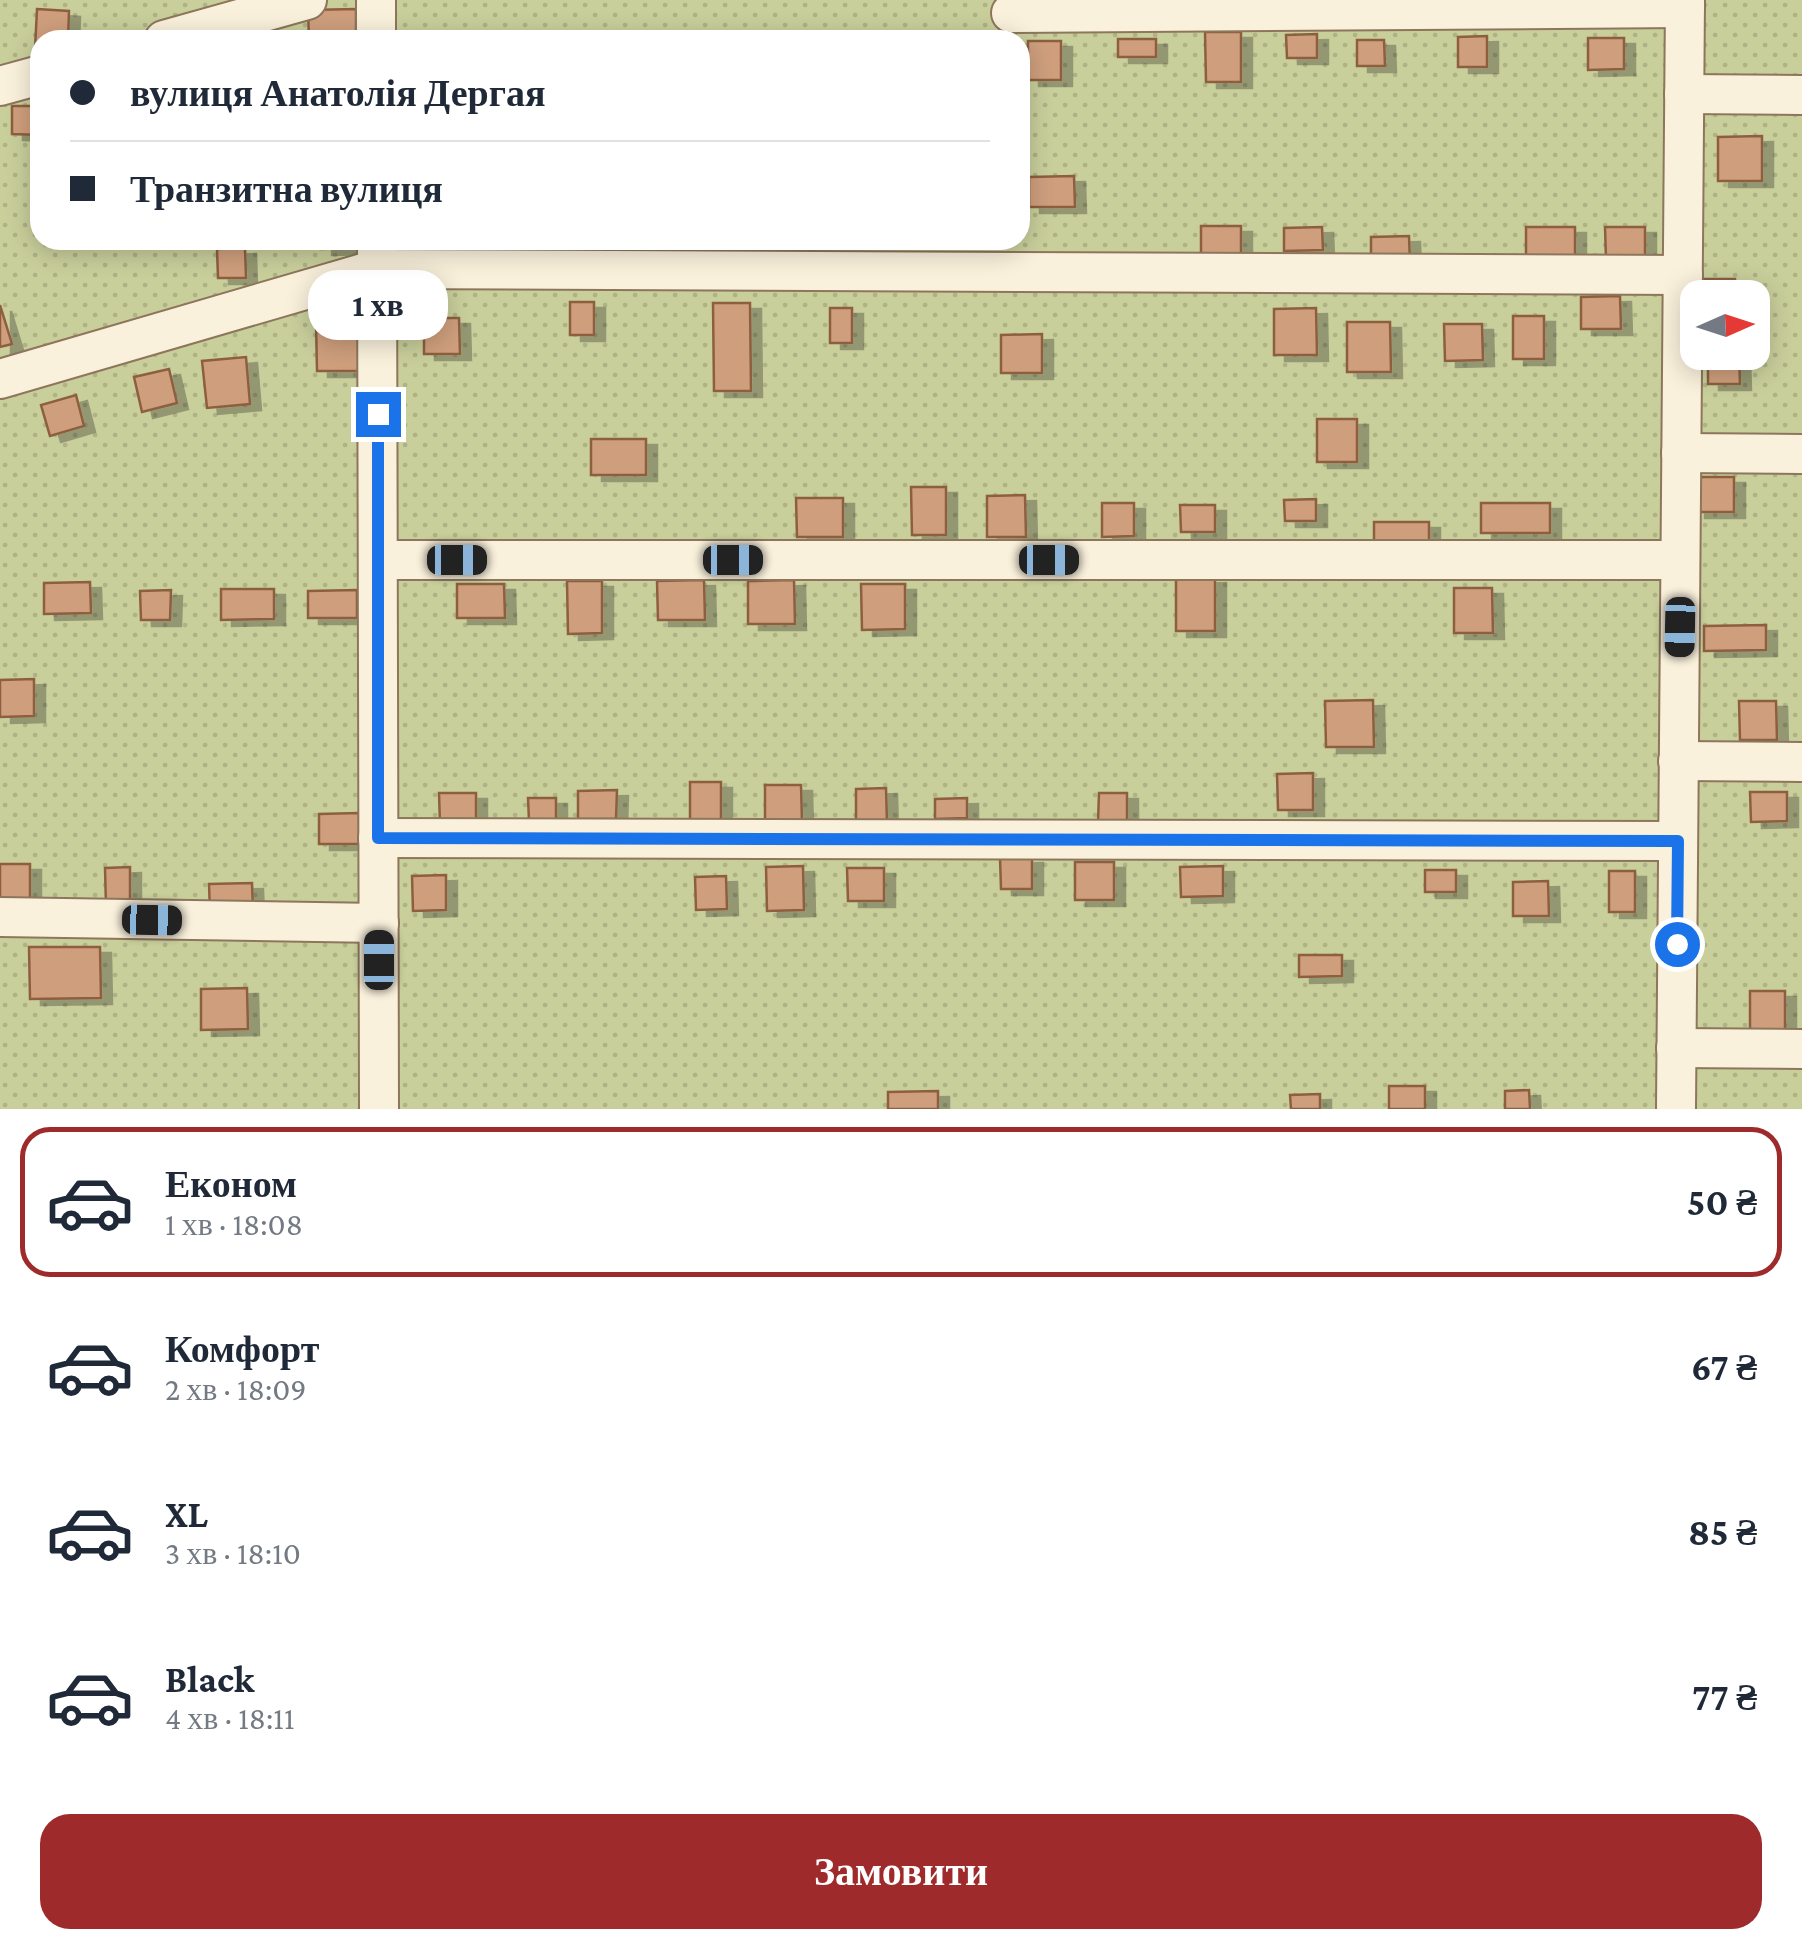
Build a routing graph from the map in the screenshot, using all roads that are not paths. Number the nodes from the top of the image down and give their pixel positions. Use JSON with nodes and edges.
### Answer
{"nodes":[{"id":1,"x":307,"y":0,"type":"edge"},
{"id":2,"x":376,"y":0,"type":"edge"},
{"id":3,"x":1685,"y":4,"type":"edge"},
{"id":4,"x":1012,"y":12,"type":"dead end"},
{"id":5,"x":200,"y":30,"type":"edge"},
{"id":6,"x":376,"y":30,"type":"edge"},
{"id":7,"x":30,"y":77,"type":"edge"},
{"id":8,"x":0,"y":86,"type":"edge"},
{"id":9,"x":1684,"y":94,"type":"junction"},
{"id":10,"x":1802,"y":95,"type":"edge"},
{"id":11,"x":377,"y":255,"type":"edge"},
{"id":12,"x":1683,"y":274,"type":"junction"},
{"id":13,"x":0,"y":379,"type":"edge"},
{"id":14,"x":1681,"y":454,"type":"junction"},
{"id":15,"x":1802,"y":454,"type":"edge"},
{"id":16,"x":378,"y":560,"type":"junction"},
{"id":17,"x":1680,"y":560,"type":"junction"},
{"id":18,"x":1678,"y":761,"type":"junction"},
{"id":19,"x":1802,"y":762,"type":"edge"},
{"id":20,"x":378,"y":838,"type":"junction"},
{"id":21,"x":1678,"y":841,"type":"junction"},
{"id":22,"x":0,"y":917,"type":"edge"},
{"id":23,"x":379,"y":923,"type":"junction"},
{"id":24,"x":1676,"y":1048,"type":"junction"},
{"id":25,"x":1802,"y":1050,"type":"edge"},
{"id":26,"x":380,"y":1109,"type":"edge"},
{"id":27,"x":1676,"y":1109,"type":"edge"}],
"edges":[{"from":1,"to":5,"type":"street"},
{"from":2,"to":6,"type":"street"},
{"from":3,"to":4,"type":"street"},
{"from":3,"to":9,"type":"street"},
{"from":7,"to":8,"type":"street"},
{"from":9,"to":10,"type":"street"},
{"from":9,"to":12,"type":"street"},
{"from":11,"to":12,"type":"street"},
{"from":11,"to":13,"type":"street"},
{"from":11,"to":16,"type":"street"},
{"from":12,"to":14,"type":"street"},
{"from":14,"to":15,"type":"street"},
{"from":14,"to":17,"type":"street"},
{"from":16,"to":17,"type":"street"},
{"from":16,"to":20,"type":"street"},
{"from":17,"to":18,"type":"street"},
{"from":18,"to":19,"type":"street"},
{"from":18,"to":21,"type":"street"},
{"from":20,"to":21,"type":"street"},
{"from":20,"to":23,"type":"street"},
{"from":21,"to":24,"type":"street"},
{"from":22,"to":23,"type":"street"},
{"from":23,"to":26,"type":"street"},
{"from":24,"to":25,"type":"street"},
{"from":24,"to":27,"type":"street"}]}
